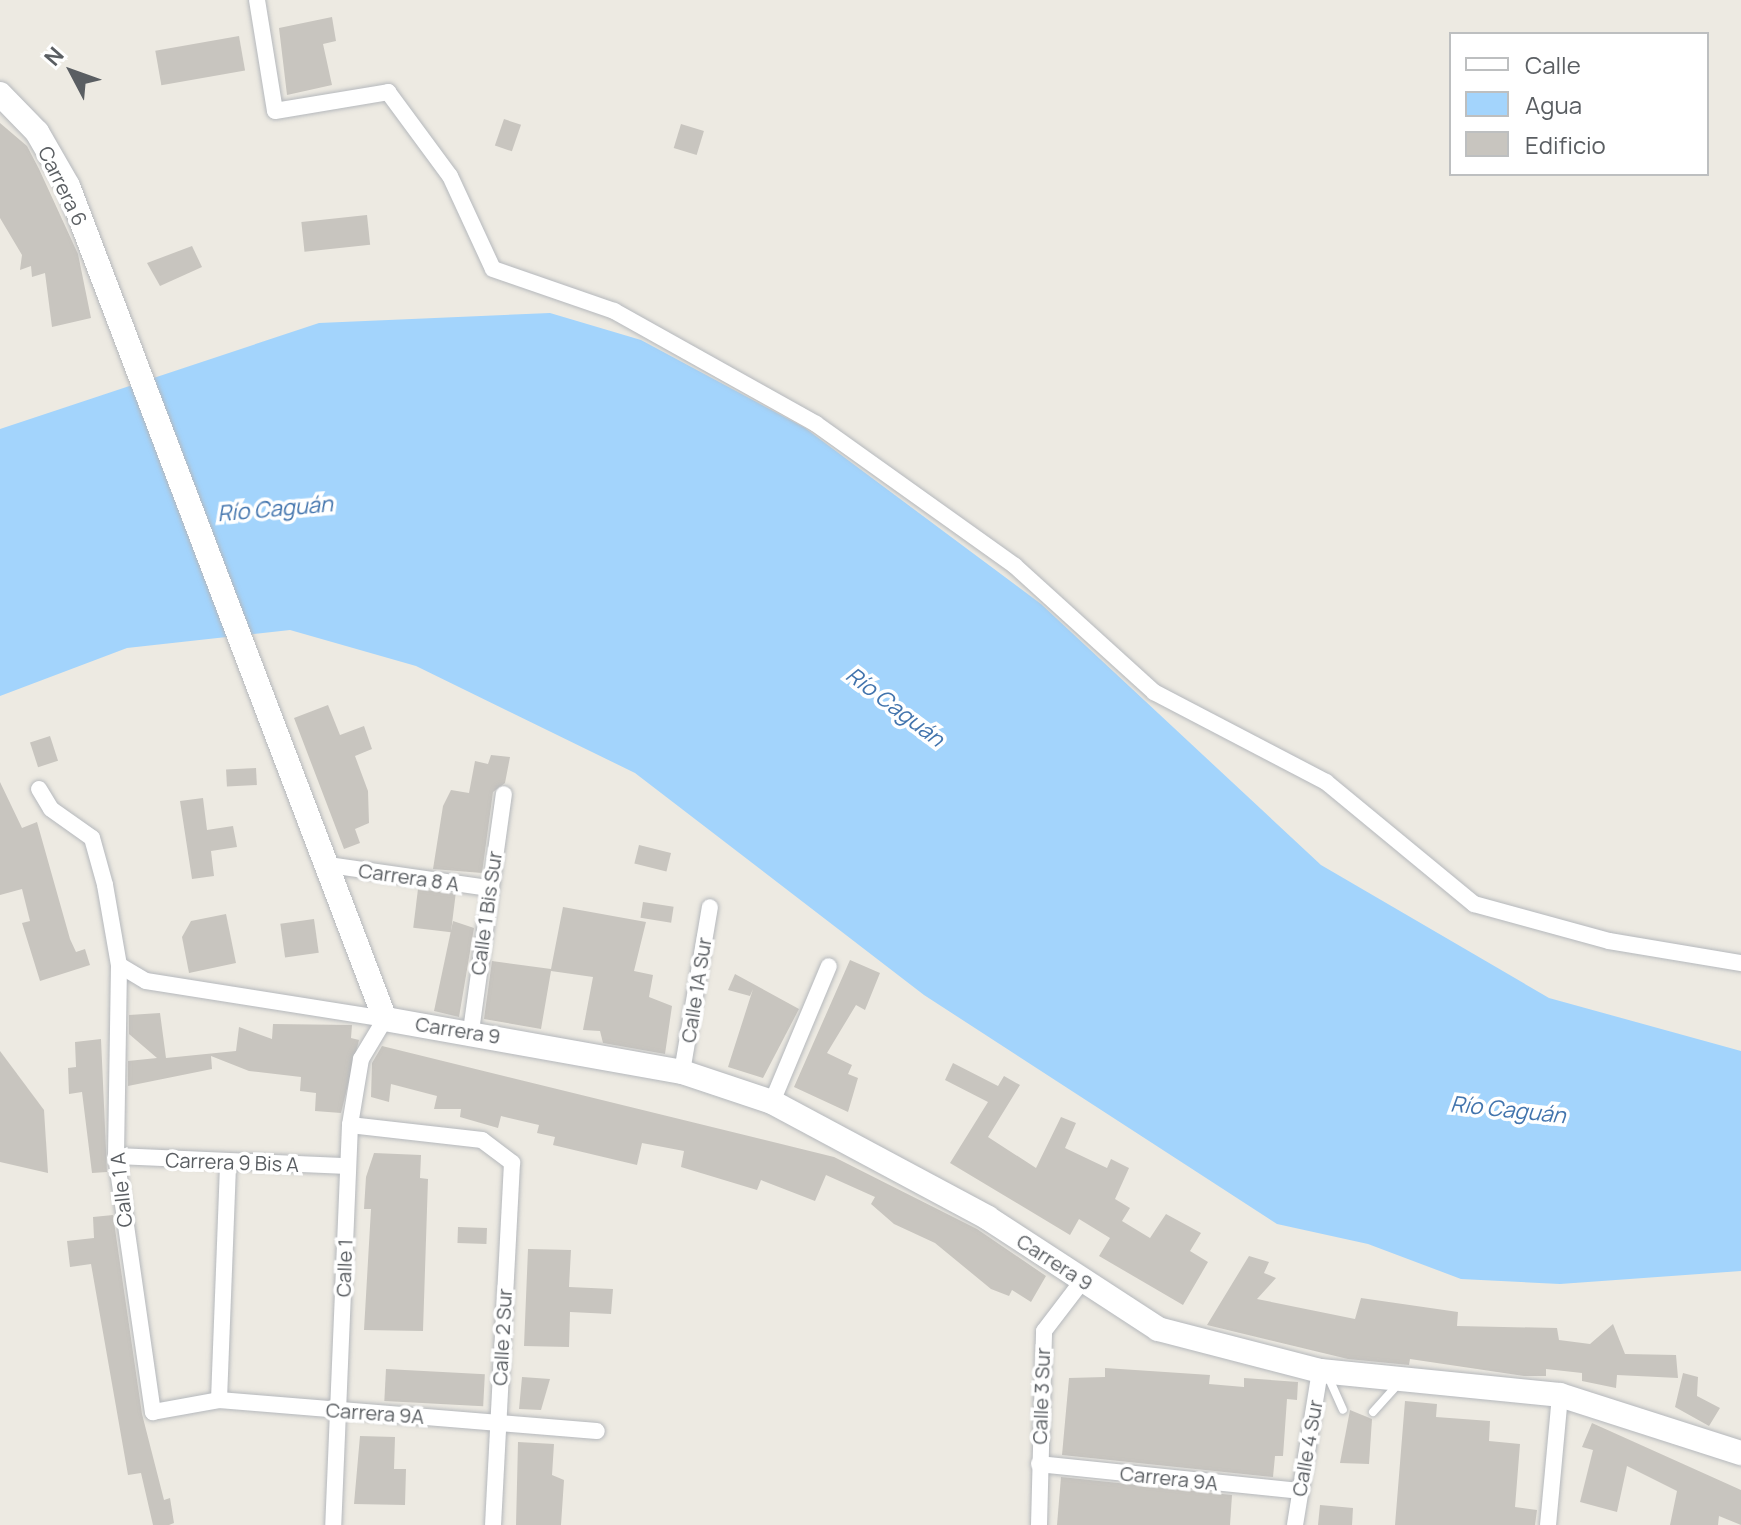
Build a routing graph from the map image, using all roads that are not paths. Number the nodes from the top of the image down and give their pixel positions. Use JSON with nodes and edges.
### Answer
{"nodes":[{"id":1,"x":257,"y":0,"type":"edge"},
{"id":2,"x":0,"y":94,"type":"edge"},
{"id":3,"x":39,"y":789,"type":"dead end"},
{"id":4,"x":504,"y":794,"type":"dead end"},
{"id":5,"x":329,"y":865,"type":"junction"},
{"id":6,"x":488,"y":888,"type":"junction"},
{"id":7,"x":710,"y":907,"type":"dead end"},
{"id":8,"x":1741,"y":963,"type":"edge"},
{"id":9,"x":119,"y":965,"type":"junction"},
{"id":10,"x":829,"y":966,"type":"dead end"},
{"id":11,"x":385,"y":1019,"type":"junction"},
{"id":12,"x":471,"y":1031,"type":"junction"},
{"id":13,"x":682,"y":1072,"type":"junction"},
{"id":14,"x":772,"y":1102,"type":"junction"},
{"id":15,"x":350,"y":1125,"type":"junction"},
{"id":16,"x":116,"y":1156,"type":"junction"},
{"id":17,"x":228,"y":1164,"type":"junction"},
{"id":18,"x":348,"y":1166,"type":"junction"},
{"id":19,"x":1083,"y":1280,"type":"junction"},
{"id":20,"x":1323,"y":1372,"type":"junction"},
{"id":21,"x":1402,"y":1380,"type":"junction"},
{"id":22,"x":1560,"y":1395,"type":"junction"},
{"id":23,"x":219,"y":1400,"type":"junction"},
{"id":24,"x":338,"y":1410,"type":"junction"},
{"id":25,"x":1343,"y":1410,"type":"dead end"},
{"id":26,"x":153,"y":1412,"type":"joint"},
{"id":27,"x":1373,"y":1412,"type":"dead end"},
{"id":28,"x":497,"y":1422,"type":"junction"},
{"id":29,"x":597,"y":1431,"type":"dead end"},
{"id":30,"x":1741,"y":1453,"type":"edge"},
{"id":31,"x":1039,"y":1464,"type":"junction"},
{"id":32,"x":1299,"y":1491,"type":"junction"},
{"id":33,"x":333,"y":1525,"type":"edge"},
{"id":34,"x":493,"y":1525,"type":"edge"},
{"id":35,"x":1039,"y":1525,"type":"edge"},
{"id":36,"x":1295,"y":1525,"type":"edge"},
{"id":37,"x":1548,"y":1525,"type":"edge"}],
"edges":[{"from":1,"to":8,"type":"street"},
{"from":2,"to":5,"type":"main road","name":"Carrera 6"},
{"from":3,"to":9,"type":"street","name":"Calle 1 A"},
{"from":4,"to":6,"type":"street","name":"Calle 1 Bis Sur"},
{"from":5,"to":6,"type":"street","name":"Carrera 8 A"},
{"from":5,"to":11,"type":"main road"},
{"from":6,"to":12,"type":"street","name":"Calle 1 Bis Sur"},
{"from":7,"to":13,"type":"street","name":"Calle 1A Sur"},
{"from":9,"to":11,"type":"street","name":"Carrera 9"},
{"from":9,"to":16,"type":"street","name":"Calle 1 A"},
{"from":10,"to":14,"type":"street"},
{"from":11,"to":12,"type":"main road","name":"Carrera 9"},
{"from":11,"to":15,"type":"street","name":"Calle 1"},
{"from":12,"to":13,"type":"main road","name":"Carrera 9"},
{"from":13,"to":14,"type":"main road","name":"Carrera 9"},
{"from":14,"to":19,"type":"main road","name":"Carrera 9"},
{"from":15,"to":18,"type":"street","name":"Calle 1"},
{"from":15,"to":28,"type":"street","name":"Calle 2 Sur"},
{"from":16,"to":17,"type":"street","name":"Carrera 9 Bis A"},
{"from":16,"to":26,"type":"street","name":"Calle 1 A"},
{"from":17,"to":18,"type":"street","name":"Carrera 9 Bis A"},
{"from":17,"to":23,"type":"street"},
{"from":18,"to":24,"type":"street","name":"Calle 1"},
{"from":19,"to":20,"type":"main road","name":"Carrera 9"},
{"from":19,"to":31,"type":"street","name":"Calle 3 Sur"},
{"from":20,"to":21,"type":"main road","name":"Carrera 9"},
{"from":20,"to":25,"type":"lane"},
{"from":20,"to":32,"type":"street","name":"Calle 4 Sur"},
{"from":21,"to":22,"type":"main road","name":"Carrera 9"},
{"from":21,"to":27,"type":"lane"},
{"from":22,"to":30,"type":"main road","name":"Carrera 9"},
{"from":22,"to":37,"type":"street"},
{"from":23,"to":24,"type":"street","name":"Carrera 9A"},
{"from":23,"to":26,"type":"street","name":"Carrera 9A"},
{"from":24,"to":28,"type":"street","name":"Carrera 9A"},
{"from":24,"to":33,"type":"street","name":"Calle 1"},
{"from":28,"to":29,"type":"street","name":"Carrera 9A"},
{"from":28,"to":34,"type":"street","name":"Calle 2 Sur"},
{"from":31,"to":32,"type":"street","name":"Carrera 9A"},
{"from":31,"to":35,"type":"street","name":"Calle 3 Sur"},
{"from":32,"to":36,"type":"street","name":"Calle 4 Sur"}]}
